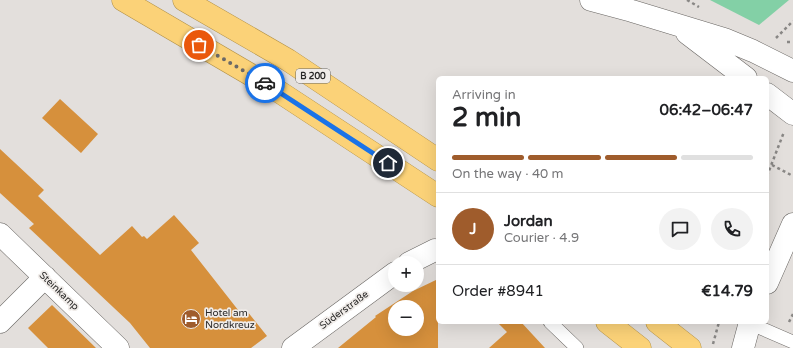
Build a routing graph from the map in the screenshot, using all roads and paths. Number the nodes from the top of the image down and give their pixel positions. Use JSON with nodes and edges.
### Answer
{"nodes":[{"id":1,"x":123,"y":0,"type":"edge"},
{"id":2,"x":184,"y":0,"type":"edge"},
{"id":3,"x":591,"y":0,"type":"edge"},
{"id":4,"x":793,"y":21,"type":"edge"},
{"id":5,"x":677,"y":25,"type":"junction"},
{"id":6,"x":773,"y":42,"type":"dead end"},
{"id":7,"x":793,"y":71,"type":"edge"},
{"id":8,"x":743,"y":76,"type":"edge"},
{"id":9,"x":769,"y":96,"type":"edge"},
{"id":10,"x":790,"y":121,"type":"edge"},
{"id":11,"x":436,"y":159,"type":"edge"},
{"id":12,"x":772,"y":165,"type":"junction"},
{"id":13,"x":769,"y":172,"type":"edge"},
{"id":14,"x":793,"y":176,"type":"edge"},
{"id":15,"x":436,"y":195,"type":"edge"},
{"id":16,"x":793,"y":224,"type":"edge"},
{"id":17,"x":0,"y":234,"type":"edge"},
{"id":18,"x":436,"y":250,"type":"edge"},
{"id":19,"x":424,"y":256,"type":"edge"},
{"id":20,"x":45,"y":277,"type":"junction"},
{"id":21,"x":388,"y":278,"type":"edge"},
{"id":22,"x":769,"y":278,"type":"edge"},
{"id":23,"x":0,"y":322,"type":"edge"},
{"id":24,"x":552,"y":324,"type":"edge"},
{"id":25,"x":610,"y":324,"type":"edge"},
{"id":26,"x":660,"y":324,"type":"edge"},
{"id":27,"x":718,"y":324,"type":"edge"},
{"id":28,"x":750,"y":324,"type":"edge"},
{"id":29,"x":752,"y":324,"type":"edge"},
{"id":30,"x":793,"y":342,"type":"edge"},
{"id":31,"x":684,"y":343,"type":"edge"},
{"id":32,"x":118,"y":348,"type":"edge"},
{"id":33,"x":293,"y":348,"type":"edge"},
{"id":34,"x":577,"y":348,"type":"edge"},
{"id":35,"x":640,"y":348,"type":"edge"},
{"id":36,"x":711,"y":348,"type":"edge"},
{"id":37,"x":743,"y":348,"type":"edge"}],
"edges":[{"from":1,"to":15,"type":"highway"},
{"from":2,"to":11,"type":"highway","number":"B 200"},
{"from":3,"to":5,"type":"main road"},
{"from":4,"to":6,"type":"path"},
{"from":5,"to":7,"type":"main road"},
{"from":5,"to":8,"type":"main road"},
{"from":9,"to":10,"type":"main road"},
{"from":10,"to":12,"type":"path"},
{"from":12,"to":13,"type":"path"},
{"from":12,"to":14,"type":"path"},
{"from":16,"to":22,"type":"main road"},
{"from":17,"to":20,"type":"main road","name":"Steinkamp"},
{"from":18,"to":19,"type":"main road"},
{"from":20,"to":23,"type":"main road"},
{"from":20,"to":32,"type":"main road","name":"Steinkamp"},
{"from":21,"to":33,"type":"main road","name":"Süderstraße"},
{"from":24,"to":34,"type":"lane"},
{"from":25,"to":35,"type":"highway"},
{"from":26,"to":31,"type":"highway"},
{"from":27,"to":36,"type":"path"},
{"from":28,"to":37,"type":"main road"},
{"from":29,"to":30,"type":"lane"}]}
